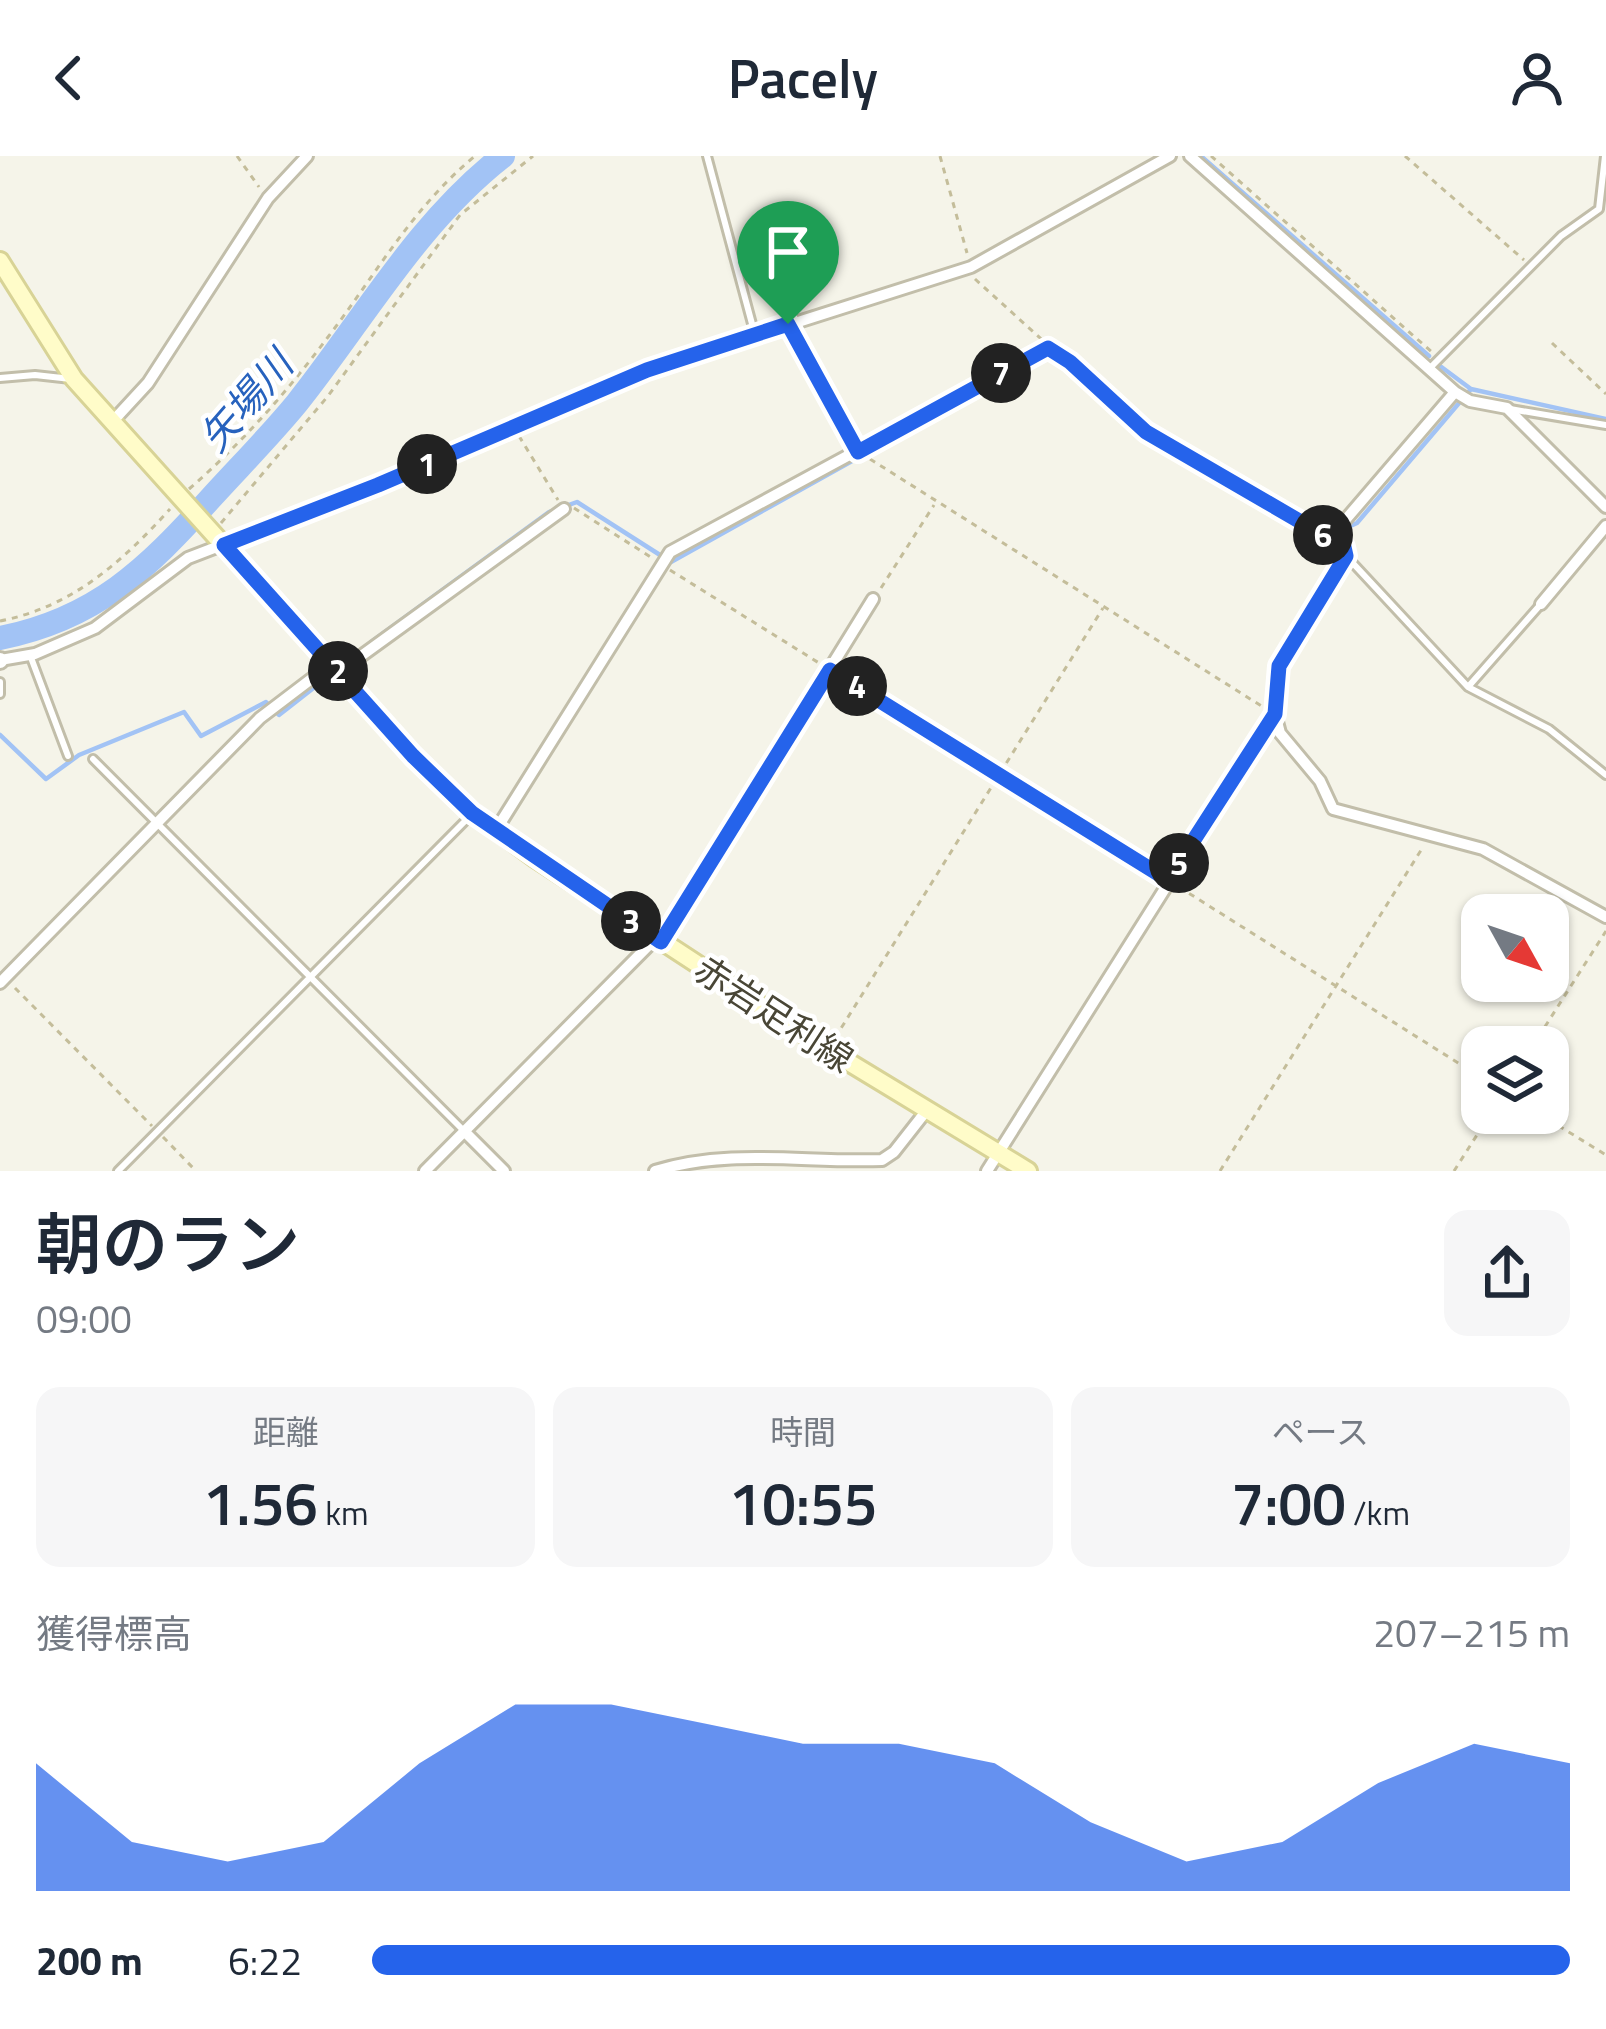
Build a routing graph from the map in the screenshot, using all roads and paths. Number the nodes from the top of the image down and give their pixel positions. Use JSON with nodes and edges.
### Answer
{"nodes":[{"id":1,"x":237,"y":156,"type":"edge"},
{"id":2,"x":307,"y":156,"type":"edge"},
{"id":3,"x":475,"y":156,"type":"edge"},
{"id":4,"x":533,"y":156,"type":"edge"},
{"id":5,"x":707,"y":156,"type":"edge"},
{"id":6,"x":940,"y":156,"type":"edge"},
{"id":7,"x":1170,"y":156,"type":"edge"},
{"id":8,"x":1190,"y":156,"type":"edge"},
{"id":9,"x":1211,"y":156,"type":"edge"},
{"id":10,"x":1405,"y":156,"type":"edge"},
{"id":11,"x":1605,"y":156,"type":"edge"},
{"id":12,"x":268,"y":198,"type":"junction"},
{"id":13,"x":0,"y":261,"type":"edge"},
{"id":14,"x":1530,"y":265,"type":"junction"},
{"id":15,"x":971,"y":267,"type":"junction"},
{"id":16,"x":788,"y":324,"type":"junction"},
{"id":17,"x":754,"y":335,"type":"junction"},
{"id":18,"x":1552,"y":343,"type":"dead end"},
{"id":19,"x":1048,"y":348,"type":"junction"},
{"id":20,"x":1434,"y":364,"type":"junction"},
{"id":21,"x":0,"y":378,"type":"edge"},
{"id":22,"x":74,"y":379,"type":"junction"},
{"id":23,"x":1455,"y":392,"type":"junction"},
{"id":24,"x":1606,"y":394,"type":"edge"},
{"id":25,"x":960,"y":395,"type":"joint"},
{"id":26,"x":1507,"y":408,"type":"junction"},
{"id":27,"x":113,"y":421,"type":"junction"},
{"id":28,"x":1606,"y":424,"type":"edge"},
{"id":29,"x":514,"y":428,"type":"junction"},
{"id":30,"x":858,"y":452,"type":"junction"},
{"id":31,"x":182,"y":499,"type":"junction"},
{"id":32,"x":936,"y":502,"type":"junction"},
{"id":33,"x":1606,"y":507,"type":"edge"},
{"id":34,"x":564,"y":509,"type":"junction"},
{"id":35,"x":215,"y":526,"type":"junction"},
{"id":36,"x":1606,"y":526,"type":"edge"},
{"id":37,"x":224,"y":545,"type":"junction"},
{"id":38,"x":1345,"y":552,"type":"junction"},
{"id":39,"x":662,"y":564,"type":"junction"},
{"id":40,"x":873,"y":599,"type":"joint"},
{"id":41,"x":1541,"y":604,"type":"joint"},
{"id":42,"x":1104,"y":607,"type":"junction"},
{"id":43,"x":0,"y":621,"type":"edge"},
{"id":44,"x":30,"y":655,"type":"junction"},
{"id":45,"x":0,"y":660,"type":"edge"},
{"id":46,"x":335,"y":668,"type":"junction"},
{"id":47,"x":830,"y":670,"type":"junction"},
{"id":48,"x":0,"y":682,"type":"edge"},
{"id":49,"x":1468,"y":688,"type":"junction"},
{"id":50,"x":0,"y":694,"type":"edge"},
{"id":51,"x":1275,"y":714,"type":"junction"},
{"id":52,"x":68,"y":756,"type":"dead end"},
{"id":53,"x":93,"y":759,"type":"dead end"},
{"id":54,"x":998,"y":775,"type":"junction"},
{"id":55,"x":1606,"y":775,"type":"edge"},
{"id":56,"x":472,"y":813,"type":"junction"},
{"id":57,"x":156,"y":825,"type":"junction"},
{"id":58,"x":496,"y":830,"type":"junction"},
{"id":59,"x":1430,"y":838,"type":"junction"},
{"id":60,"x":1168,"y":880,"type":"junction"},
{"id":61,"x":1606,"y":917,"type":"edge"},
{"id":62,"x":1606,"y":931,"type":"edge"},
{"id":63,"x":658,"y":940,"type":"junction"},
{"id":64,"x":2,"y":979,"type":"edge"},
{"id":65,"x":311,"y":979,"type":"junction"},
{"id":66,"x":1336,"y":986,"type":"junction"},
{"id":67,"x":1545,"y":1026,"type":"edge"},
{"id":68,"x":827,"y":1049,"type":"junction"},
{"id":69,"x":1461,"y":1065,"type":"edge"},
{"id":70,"x":927,"y":1110,"type":"junction"},
{"id":71,"x":464,"y":1131,"type":"junction"},
{"id":72,"x":157,"y":1132,"type":"junction"},
{"id":73,"x":1569,"y":1132,"type":"edge"},
{"id":74,"x":1478,"y":1134,"type":"edge"},
{"id":75,"x":998,"y":1153,"type":"junction"},
{"id":76,"x":1606,"y":1155,"type":"edge"},
{"id":77,"x":707,"y":1166,"type":"edge"},
{"id":78,"x":118,"y":1171,"type":"edge"},
{"id":79,"x":196,"y":1171,"type":"edge"},
{"id":80,"x":425,"y":1171,"type":"edge"},
{"id":81,"x":504,"y":1171,"type":"edge"},
{"id":82,"x":655,"y":1171,"type":"edge"},
{"id":83,"x":987,"y":1171,"type":"edge"},
{"id":84,"x":1028,"y":1171,"type":"edge"},
{"id":85,"x":1220,"y":1171,"type":"edge"},
{"id":86,"x":1454,"y":1171,"type":"edge"}],
"edges":[{"from":1,"to":12,"type":"path"},
{"from":2,"to":12,"type":"street"},
{"from":3,"to":31,"type":"path"},
{"from":4,"to":35,"type":"path"},
{"from":5,"to":17,"type":"lane"},
{"from":6,"to":15,"type":"path"},
{"from":7,"to":15,"type":"street"},
{"from":8,"to":20,"type":"street"},
{"from":9,"to":20,"type":"path"},
{"from":10,"to":14,"type":"path"},
{"from":11,"to":14,"type":"lane"},
{"from":12,"to":27,"type":"street"},
{"from":13,"to":22,"type":"main road","name":"赤岩足利線"},
{"from":14,"to":20,"type":"lane"},
{"from":15,"to":16,"type":"street"},
{"from":15,"to":19,"type":"path"},
{"from":16,"to":17,"type":"street"},
{"from":16,"to":30,"type":"path"},
{"from":17,"to":29,"type":"street"},
{"from":18,"to":24,"type":"path"},
{"from":19,"to":25,"type":"path"},
{"from":19,"to":38,"type":"path"},
{"from":20,"to":23,"type":"street"},
{"from":21,"to":22,"type":"lane"},
{"from":22,"to":27,"type":"main road","name":"赤岩足利線"},
{"from":23,"to":26,"type":"street"},
{"from":23,"to":38,"type":"street"},
{"from":25,"to":30,"type":"street"},
{"from":26,"to":28,"type":"lane"},
{"from":26,"to":33,"type":"street"},
{"from":27,"to":31,"type":"main road","name":"赤岩足利線"},
{"from":29,"to":34,"type":"path"},
{"from":29,"to":37,"type":"street"},
{"from":30,"to":32,"type":"path"},
{"from":30,"to":39,"type":"street"},
{"from":31,"to":35,"type":"main road","name":"赤岩足利線"},
{"from":31,"to":43,"type":"path"},
{"from":32,"to":40,"type":"path"},
{"from":32,"to":42,"type":"path"},
{"from":34,"to":39,"type":"path"},
{"from":34,"to":46,"type":"street"},
{"from":35,"to":37,"type":"main road","name":"赤岩足利線"},
{"from":36,"to":41,"type":"street"},
{"from":37,"to":44,"type":"street"},
{"from":37,"to":46,"type":"main road","name":"赤岩足利線"},
{"from":38,"to":49,"type":"lane"},
{"from":38,"to":51,"type":"street"},
{"from":39,"to":47,"type":"path"},
{"from":39,"to":58,"type":"street"},
{"from":40,"to":47,"type":"street"},
{"from":41,"to":49,"type":"lane"},
{"from":42,"to":51,"type":"path"},
{"from":42,"to":54,"type":"path"},
{"from":44,"to":45,"type":"street"},
{"from":44,"to":52,"type":"lane"},
{"from":46,"to":56,"type":"main road","name":"赤岩足利線"},
{"from":46,"to":57,"type":"street"},
{"from":47,"to":54,"type":"path"},
{"from":47,"to":63,"type":"street"},
{"from":48,"to":50,"type":"lane"},
{"from":49,"to":55,"type":"lane"},
{"from":51,"to":59,"type":"street"},
{"from":51,"to":60,"type":"street"},
{"from":53,"to":57,"type":"lane"},
{"from":54,"to":60,"type":"path"},
{"from":54,"to":68,"type":"path"},
{"from":56,"to":58,"type":"main road","name":"赤岩足利線"},
{"from":56,"to":65,"type":"lane"},
{"from":57,"to":64,"type":"street"},
{"from":57,"to":65,"type":"lane"},
{"from":58,"to":63,"type":"main road","name":"赤岩足利線"},
{"from":59,"to":61,"type":"street"},
{"from":59,"to":66,"type":"path"},
{"from":60,"to":66,"type":"path"},
{"from":60,"to":75,"type":"street"},
{"from":62,"to":67,"type":"path"},
{"from":63,"to":68,"type":"main road","name":"赤岩足利線"},
{"from":63,"to":71,"type":"street"},
{"from":64,"to":72,"type":"path"},
{"from":65,"to":71,"type":"lane"},
{"from":65,"to":72,"type":"lane"},
{"from":66,"to":69,"type":"path"},
{"from":66,"to":85,"type":"path"},
{"from":68,"to":70,"type":"main road","name":"赤岩足利線"},
{"from":70,"to":75,"type":"main road","name":"赤岩足利線"},
{"from":70,"to":77,"type":"street"},
{"from":71,"to":80,"type":"street"},
{"from":71,"to":81,"type":"street"},
{"from":72,"to":78,"type":"lane"},
{"from":72,"to":79,"type":"path"},
{"from":73,"to":76,"type":"path"},
{"from":74,"to":86,"type":"path"},
{"from":75,"to":83,"type":"street"},
{"from":75,"to":84,"type":"main road","name":"赤岩足利線"},
{"from":77,"to":82,"type":"street"}]}
